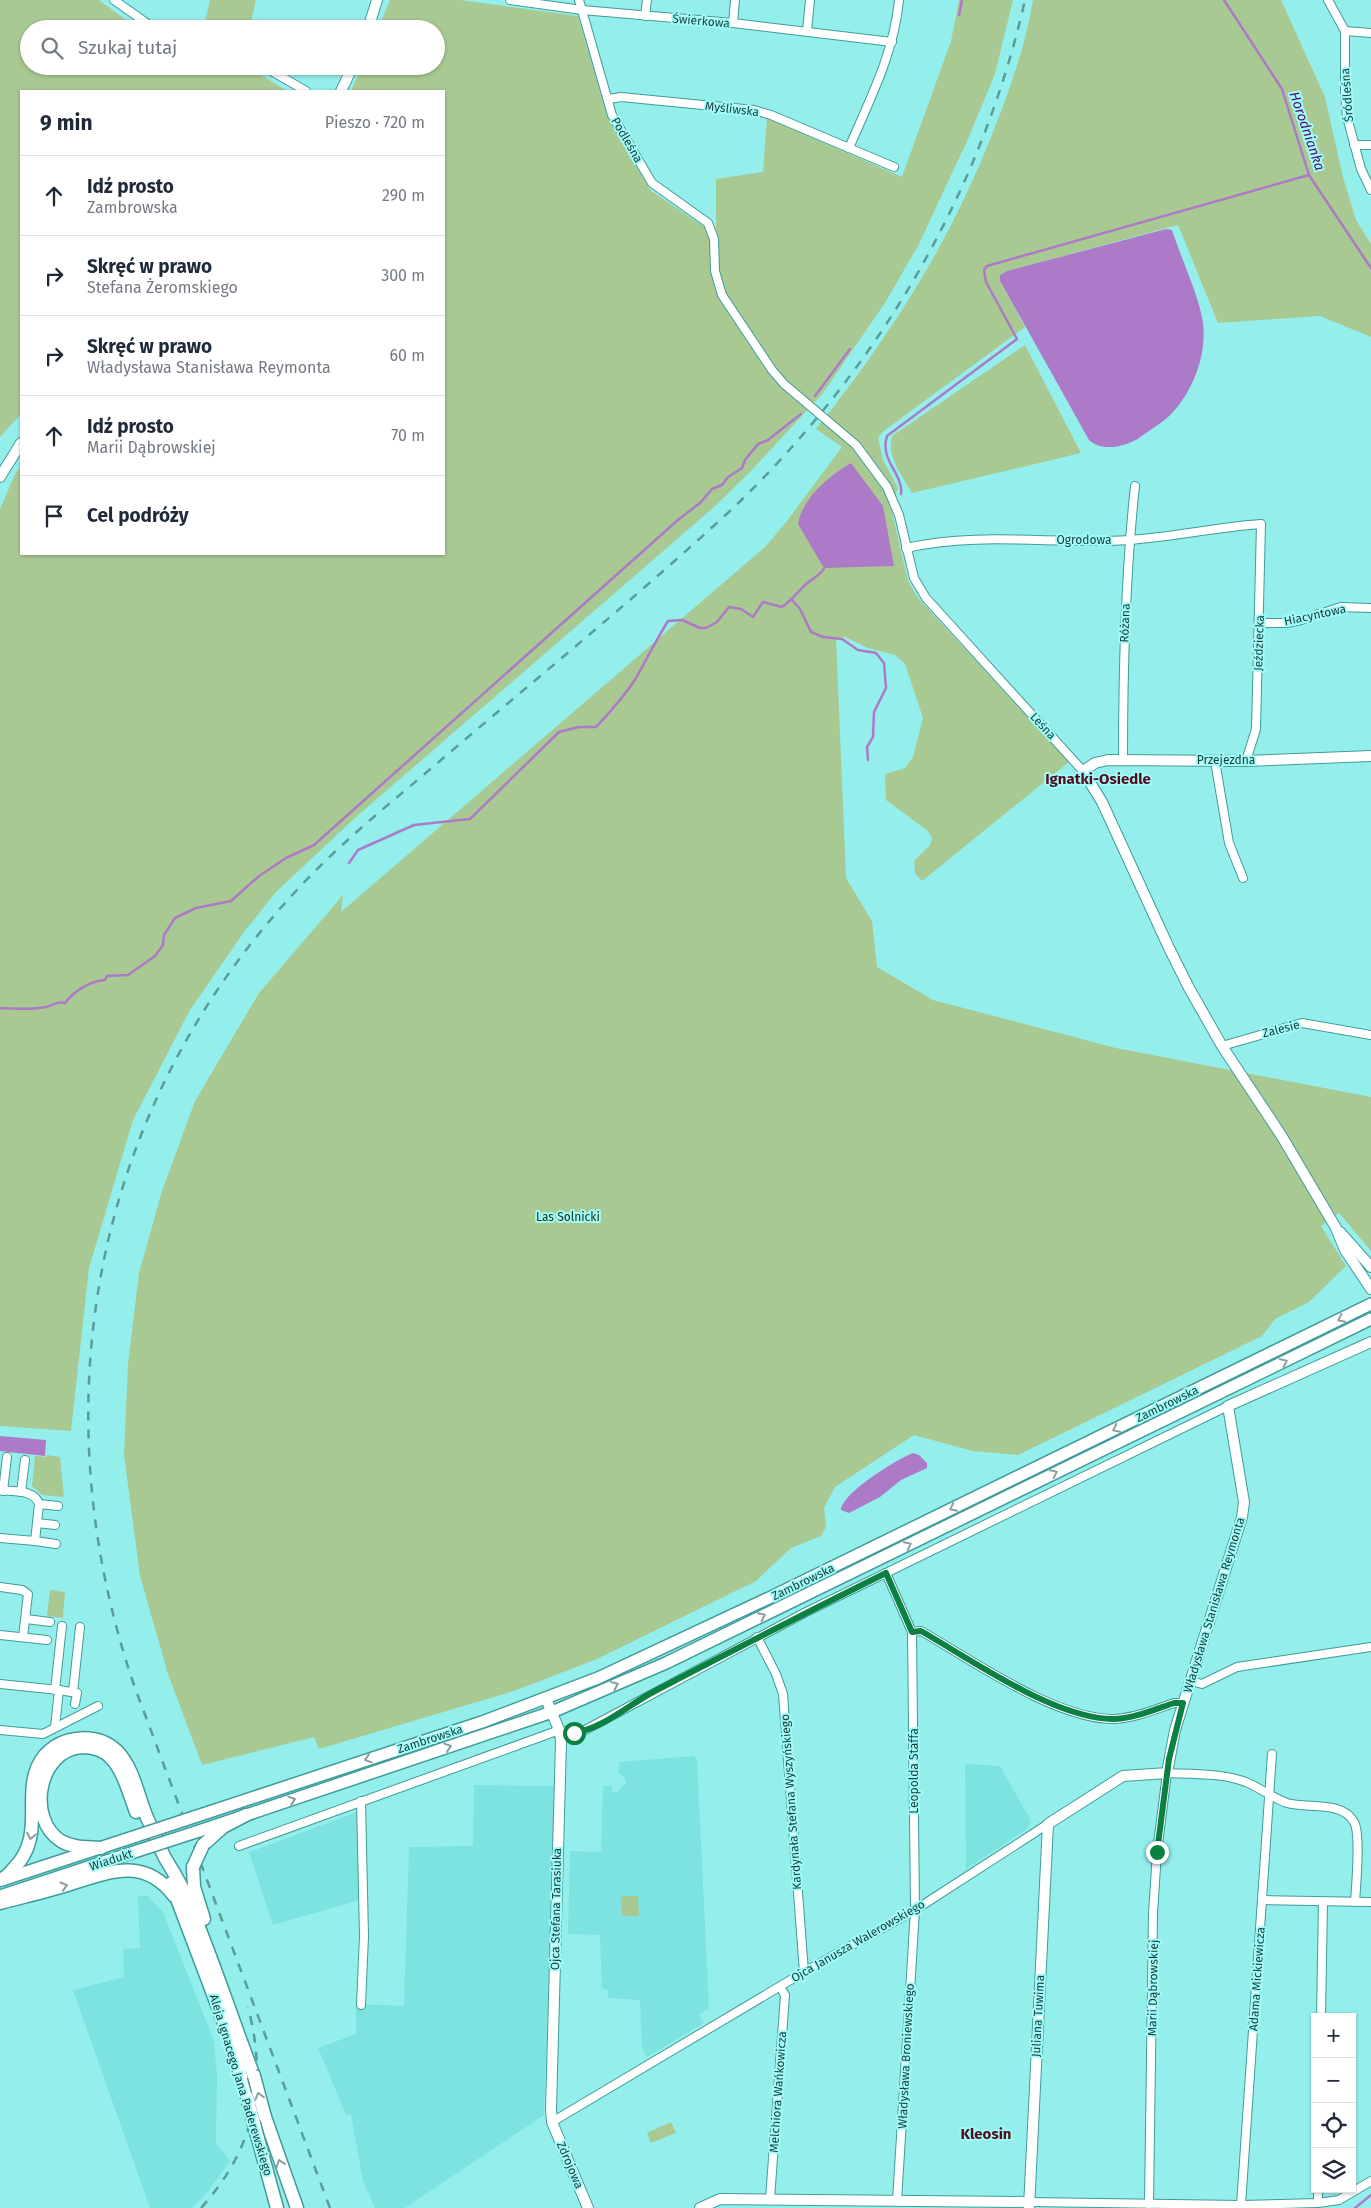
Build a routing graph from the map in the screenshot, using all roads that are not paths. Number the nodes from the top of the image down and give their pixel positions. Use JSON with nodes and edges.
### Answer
{"nodes":[{"id":1,"x":114,"y":0,"type":"edge"},
{"id":2,"x":377,"y":0,"type":"edge"},
{"id":3,"x":510,"y":0,"type":"edge"},
{"id":4,"x":579,"y":0,"type":"edge"},
{"id":5,"x":647,"y":0,"type":"edge"},
{"id":6,"x":735,"y":0,"type":"edge"},
{"id":7,"x":810,"y":0,"type":"edge"},
{"id":8,"x":899,"y":0,"type":"edge"},
{"id":9,"x":1328,"y":0,"type":"edge"},
{"id":10,"x":582,"y":10,"type":"junction"},
{"id":11,"x":645,"y":16,"type":"junction"},
{"id":12,"x":143,"y":20,"type":"edge"},
{"id":13,"x":371,"y":20,"type":"edge"},
{"id":14,"x":733,"y":23,"type":"junction"},
{"id":15,"x":807,"y":31,"type":"junction"},
{"id":16,"x":1345,"y":32,"type":"junction"},
{"id":17,"x":1371,"y":33,"type":"edge"},
{"id":18,"x":892,"y":42,"type":"junction"},
{"id":19,"x":278,"y":75,"type":"edge"},
{"id":20,"x":349,"y":75,"type":"edge"},
{"id":21,"x":304,"y":90,"type":"edge"},
{"id":22,"x":341,"y":90,"type":"edge"},
{"id":23,"x":609,"y":99,"type":"junction"},
{"id":24,"x":1354,"y":145,"type":"junction"},
{"id":25,"x":1371,"y":145,"type":"edge"},
{"id":26,"x":850,"y":148,"type":"junction"},
{"id":27,"x":894,"y":167,"type":"dead end"},
{"id":28,"x":1371,"y":190,"type":"edge"},
{"id":29,"x":708,"y":223,"type":"joint"},
{"id":30,"x":20,"y":445,"type":"edge"},
{"id":31,"x":0,"y":477,"type":"edge"},
{"id":32,"x":1135,"y":486,"type":"dead end"},
{"id":33,"x":1262,"y":524,"type":"joint"},
{"id":34,"x":1129,"y":540,"type":"junction"},
{"id":35,"x":906,"y":548,"type":"junction"},
{"id":36,"x":1371,"y":608,"type":"edge"},
{"id":37,"x":1260,"y":623,"type":"junction"},
{"id":38,"x":1371,"y":756,"type":"edge"},
{"id":39,"x":1123,"y":759,"type":"junction"},
{"id":40,"x":1215,"y":761,"type":"junction"},
{"id":41,"x":1246,"y":761,"type":"junction"},
{"id":42,"x":1084,"y":771,"type":"junction"},
{"id":43,"x":1243,"y":878,"type":"dead end"},
{"id":44,"x":1371,"y":1035,"type":"edge"},
{"id":45,"x":1222,"y":1046,"type":"junction"},
{"id":46,"x":1336,"y":1228,"type":"junction"},
{"id":47,"x":1371,"y":1267,"type":"edge"},
{"id":48,"x":1371,"y":1289,"type":"edge"},
{"id":49,"x":1371,"y":1304,"type":"edge"},
{"id":50,"x":1371,"y":1319,"type":"edge"},
{"id":51,"x":1371,"y":1342,"type":"edge"},
{"id":52,"x":1228,"y":1406,"type":"junction"},
{"id":53,"x":7,"y":1457,"type":"dead end"},
{"id":54,"x":25,"y":1460,"type":"dead end"},
{"id":55,"x":1,"y":1490,"type":"edge"},
{"id":56,"x":21,"y":1492,"type":"junction"},
{"id":57,"x":38,"y":1504,"type":"junction"},
{"id":58,"x":58,"y":1506,"type":"dead end"},
{"id":59,"x":37,"y":1523,"type":"junction"},
{"id":60,"x":56,"y":1525,"type":"dead end"},
{"id":61,"x":0,"y":1538,"type":"edge"},
{"id":62,"x":35,"y":1542,"type":"junction"},
{"id":63,"x":56,"y":1544,"type":"dead end"},
{"id":64,"x":886,"y":1573,"type":"junction"},
{"id":65,"x":0,"y":1587,"type":"edge"},
{"id":66,"x":26,"y":1619,"type":"junction"},
{"id":67,"x":50,"y":1622,"type":"dead end"},
{"id":68,"x":62,"y":1626,"type":"dead end"},
{"id":69,"x":80,"y":1626,"type":"dead end"},
{"id":70,"x":912,"y":1632,"type":"junction"},
{"id":71,"x":0,"y":1635,"type":"edge"},
{"id":72,"x":756,"y":1637,"type":"junction"},
{"id":73,"x":23,"y":1638,"type":"junction"},
{"id":74,"x":47,"y":1640,"type":"dead end"},
{"id":75,"x":1371,"y":1647,"type":"edge"},
{"id":76,"x":1191,"y":1680,"type":"junction"},
{"id":77,"x":0,"y":1684,"type":"edge"},
{"id":78,"x":57,"y":1690,"type":"junction"},
{"id":79,"x":73,"y":1692,"type":"junction"},
{"id":80,"x":546,"y":1699,"type":"junction"},
{"id":81,"x":1183,"y":1703,"type":"junction"},
{"id":82,"x":75,"y":1704,"type":"dead end"},
{"id":83,"x":98,"y":1706,"type":"dead end"},
{"id":84,"x":552,"y":1712,"type":"junction"},
{"id":85,"x":55,"y":1727,"type":"junction"},
{"id":86,"x":0,"y":1730,"type":"edge"},
{"id":87,"x":560,"y":1732,"type":"junction"},
{"id":88,"x":1272,"y":1754,"type":"dead end"},
{"id":89,"x":1167,"y":1773,"type":"junction"},
{"id":90,"x":1268,"y":1793,"type":"junction"},
{"id":91,"x":361,"y":1800,"type":"junction"},
{"id":92,"x":214,"y":1810,"type":"joint"},
{"id":93,"x":246,"y":1815,"type":"junction"},
{"id":94,"x":221,"y":1823,"type":"joint"},
{"id":95,"x":1048,"y":1824,"type":"junction"},
{"id":96,"x":239,"y":1846,"type":"dead end"},
{"id":97,"x":101,"y":1848,"type":"junction"},
{"id":98,"x":1,"y":1880,"type":"edge"},
{"id":99,"x":0,"y":1896,"type":"edge"},
{"id":100,"x":1262,"y":1900,"type":"junction"},
{"id":101,"x":1323,"y":1902,"type":"junction"},
{"id":102,"x":1355,"y":1902,"type":"junction"},
{"id":103,"x":1371,"y":1902,"type":"edge"},
{"id":104,"x":0,"y":1903,"type":"edge"},
{"id":105,"x":181,"y":1906,"type":"junction"},
{"id":106,"x":915,"y":1910,"type":"junction"},
{"id":107,"x":804,"y":1972,"type":"junction"},
{"id":108,"x":780,"y":1987,"type":"junction"},
{"id":109,"x":361,"y":2005,"type":"dead end"},
{"id":110,"x":1321,"y":2013,"type":"edge"},
{"id":111,"x":254,"y":2076,"type":"junction"},
{"id":112,"x":552,"y":2122,"type":"junction"},
{"id":113,"x":1371,"y":2181,"type":"edge"},
{"id":114,"x":1318,"y":2193,"type":"edge"},
{"id":115,"x":770,"y":2199,"type":"junction"},
{"id":116,"x":897,"y":2201,"type":"junction"},
{"id":117,"x":1149,"y":2204,"type":"junction"},
{"id":118,"x":1318,"y":2204,"type":"junction"},
{"id":119,"x":1029,"y":2205,"type":"edge"},
{"id":120,"x":1241,"y":2205,"type":"junction"},
{"id":121,"x":277,"y":2208,"type":"edge"},
{"id":122,"x":297,"y":2208,"type":"edge"},
{"id":123,"x":588,"y":2208,"type":"edge"},
{"id":124,"x":700,"y":2208,"type":"edge"}],
"edges":[{"from":1,"to":12,"type":"street"},
{"from":2,"to":13,"type":"street"},
{"from":3,"to":10,"type":"street","name":"Świerkowa"},
{"from":4,"to":10,"type":"street","name":"Podleśna"},
{"from":5,"to":11,"type":"street"},
{"from":6,"to":14,"type":"street"},
{"from":7,"to":15,"type":"street"},
{"from":8,"to":18,"type":"street"},
{"from":9,"to":16,"type":"street","name":"Śródleśna"},
{"from":10,"to":11,"type":"street","name":"Świerkowa"},
{"from":10,"to":23,"type":"street","name":"Podleśna"},
{"from":11,"to":14,"type":"street","name":"Świerkowa"},
{"from":14,"to":15,"type":"street","name":"Świerkowa"},
{"from":15,"to":18,"type":"street","name":"Świerkowa"},
{"from":16,"to":17,"type":"street"},
{"from":16,"to":24,"type":"street","name":"Śródleśna"},
{"from":18,"to":26,"type":"street"},
{"from":19,"to":21,"type":"street"},
{"from":20,"to":22,"type":"street"},
{"from":23,"to":26,"type":"street","name":"Myśliwska"},
{"from":23,"to":29,"type":"street","name":"Podleśna"},
{"from":24,"to":25,"type":"street"},
{"from":24,"to":28,"type":"street","name":"Śródleśna"},
{"from":26,"to":27,"type":"street","name":"Myśliwska"},
{"from":29,"to":35,"type":"street","name":"Leśna"},
{"from":30,"to":31,"type":"street"},
{"from":32,"to":34,"type":"street","name":"Różana"},
{"from":33,"to":34,"type":"street","name":"Ogrodowa"},
{"from":33,"to":37,"type":"street","name":"Jeździecka"},
{"from":34,"to":35,"type":"street","name":"Ogrodowa"},
{"from":34,"to":39,"type":"street","name":"Różana"},
{"from":35,"to":42,"type":"street","name":"Leśna"},
{"from":36,"to":37,"type":"street","name":"Hiacyntowa"},
{"from":37,"to":41,"type":"street","name":"Jeździecka"},
{"from":38,"to":41,"type":"street","name":"Przejezdna"},
{"from":39,"to":40,"type":"street","name":"Przejezdna"},
{"from":39,"to":42,"type":"street","name":"Przejezdna"},
{"from":40,"to":41,"type":"street","name":"Przejezdna"},
{"from":40,"to":43,"type":"street"},
{"from":42,"to":45,"type":"street","name":"Leśna"},
{"from":44,"to":45,"type":"street","name":"Zalesie"},
{"from":45,"to":46,"type":"street","name":"Leśna"},
{"from":46,"to":47,"type":"street"},
{"from":46,"to":48,"type":"street"},
{"from":49,"to":80,"type":"main road","name":"Zambrowska","one_way":true},
{"from":84,"to":50,"type":"main road","name":"Zambrowska","one_way":true},
{"from":51,"to":52,"type":"street"},
{"from":52,"to":64,"type":"street"},
{"from":52,"to":76,"type":"street","name":"Władysława Stanisława Reymonta"},
{"from":53,"to":55,"type":"street"},
{"from":54,"to":56,"type":"street"},
{"from":55,"to":56,"type":"street"},
{"from":56,"to":57,"type":"street"},
{"from":57,"to":58,"type":"street"},
{"from":57,"to":59,"type":"street"},
{"from":59,"to":60,"type":"street"},
{"from":59,"to":62,"type":"street"},
{"from":61,"to":62,"type":"street"},
{"from":62,"to":63,"type":"street"},
{"from":64,"to":70,"type":"street"},
{"from":64,"to":72,"type":"street"},
{"from":65,"to":66,"type":"street"},
{"from":66,"to":67,"type":"street"},
{"from":66,"to":73,"type":"street"},
{"from":68,"to":78,"type":"street"},
{"from":69,"to":79,"type":"street"},
{"from":70,"to":81,"type":"street"},
{"from":70,"to":106,"type":"street","name":"Leopolda Staffa"},
{"from":71,"to":73,"type":"street"},
{"from":72,"to":87,"type":"street"},
{"from":72,"to":107,"type":"street","name":"Kardynała Stefana Wyszyńskiego"},
{"from":73,"to":74,"type":"street"},
{"from":75,"to":76,"type":"street"},
{"from":76,"to":81,"type":"street","name":"Władysława Stanisława Reymonta"},
{"from":77,"to":78,"type":"street"},
{"from":78,"to":79,"type":"street"},
{"from":78,"to":85,"type":"street"},
{"from":79,"to":82,"type":"street"},
{"from":80,"to":84,"type":"street","name":"Ojca Stefana Tarasiuka"},
{"from":80,"to":92,"type":"main road","name":"Zambrowska","one_way":true},
{"from":81,"to":89,"type":"street","name":"Władysława Stanisława Reymonta"},
{"from":83,"to":85,"type":"street"},
{"from":84,"to":87,"type":"street","name":"Ojca Stefana Tarasiuka"},
{"from":93,"to":84,"type":"main road","name":"Zambrowska","one_way":true},
{"from":85,"to":86,"type":"street"},
{"from":87,"to":91,"type":"street"},
{"from":87,"to":112,"type":"street","name":"Ojca Stefana Tarasiuka"},
{"from":88,"to":90,"type":"street","name":"Adama Mickiewicza"},
{"from":89,"to":90,"type":"street"},
{"from":89,"to":95,"type":"street","name":"Ojca Janusza Walerowskiego"},
{"from":89,"to":117,"type":"street","name":"Marii Dąbrowskiej"},
{"from":90,"to":100,"type":"street","name":"Adama Mickiewicza"},
{"from":90,"to":102,"type":"street"},
{"from":91,"to":96,"type":"street"},
{"from":91,"to":109,"type":"street"},
{"from":92,"to":97,"type":"main road","name":"Wiadukt","bridge":true},
{"from":93,"to":94,"type":"main road","name":"Zambrowska"},
{"from":93,"to":111,"type":"main road","bridge":true},
{"from":94,"to":99,"type":"main road","name":"Wiadukt","bridge":true},
{"from":95,"to":106,"type":"street","name":"Ojca Janusza Walerowskiego"},
{"from":95,"to":119,"type":"street","name":"Juliana Tuwima"},
{"from":97,"to":98,"type":"main road","name":"Wiadukt"},
{"from":97,"to":105,"type":"main road"},
{"from":111,"to":98,"type":"main road","one_way":true},
{"from":100,"to":101,"type":"street"},
{"from":100,"to":120,"type":"street","name":"Adama Mickiewicza"},
{"from":101,"to":102,"type":"street"},
{"from":101,"to":110,"type":"street"},
{"from":102,"to":103,"type":"street"},
{"from":104,"to":105,"type":"main road","one_way":true},
{"from":105,"to":121,"type":"main road","name":"Aleja Ignacego Jana Paderewskiego","bridge":true},
{"from":106,"to":107,"type":"street","name":"Ojca Janusza Walerowskiego"},
{"from":106,"to":116,"type":"street","name":"Władysława Broniewskiego"},
{"from":107,"to":108,"type":"street","name":"Ojca Janusza Walerowskiego"},
{"from":108,"to":112,"type":"street","name":"Ojca Janusza Walerowskiego"},
{"from":108,"to":115,"type":"street","name":"Melchiora Wańkowicza"},
{"from":122,"to":111,"type":"main road","name":"Aleja Ignacego Jana Paderewskiego","one_way":true,"bridge":true},
{"from":112,"to":123,"type":"street","name":"Zdrojowa"},
{"from":113,"to":118,"type":"street"},
{"from":114,"to":118,"type":"street"},
{"from":115,"to":116,"type":"street"},
{"from":115,"to":124,"type":"street"},
{"from":116,"to":119,"type":"street"},
{"from":117,"to":119,"type":"street"},
{"from":117,"to":120,"type":"street"},
{"from":118,"to":120,"type":"street"}]}
